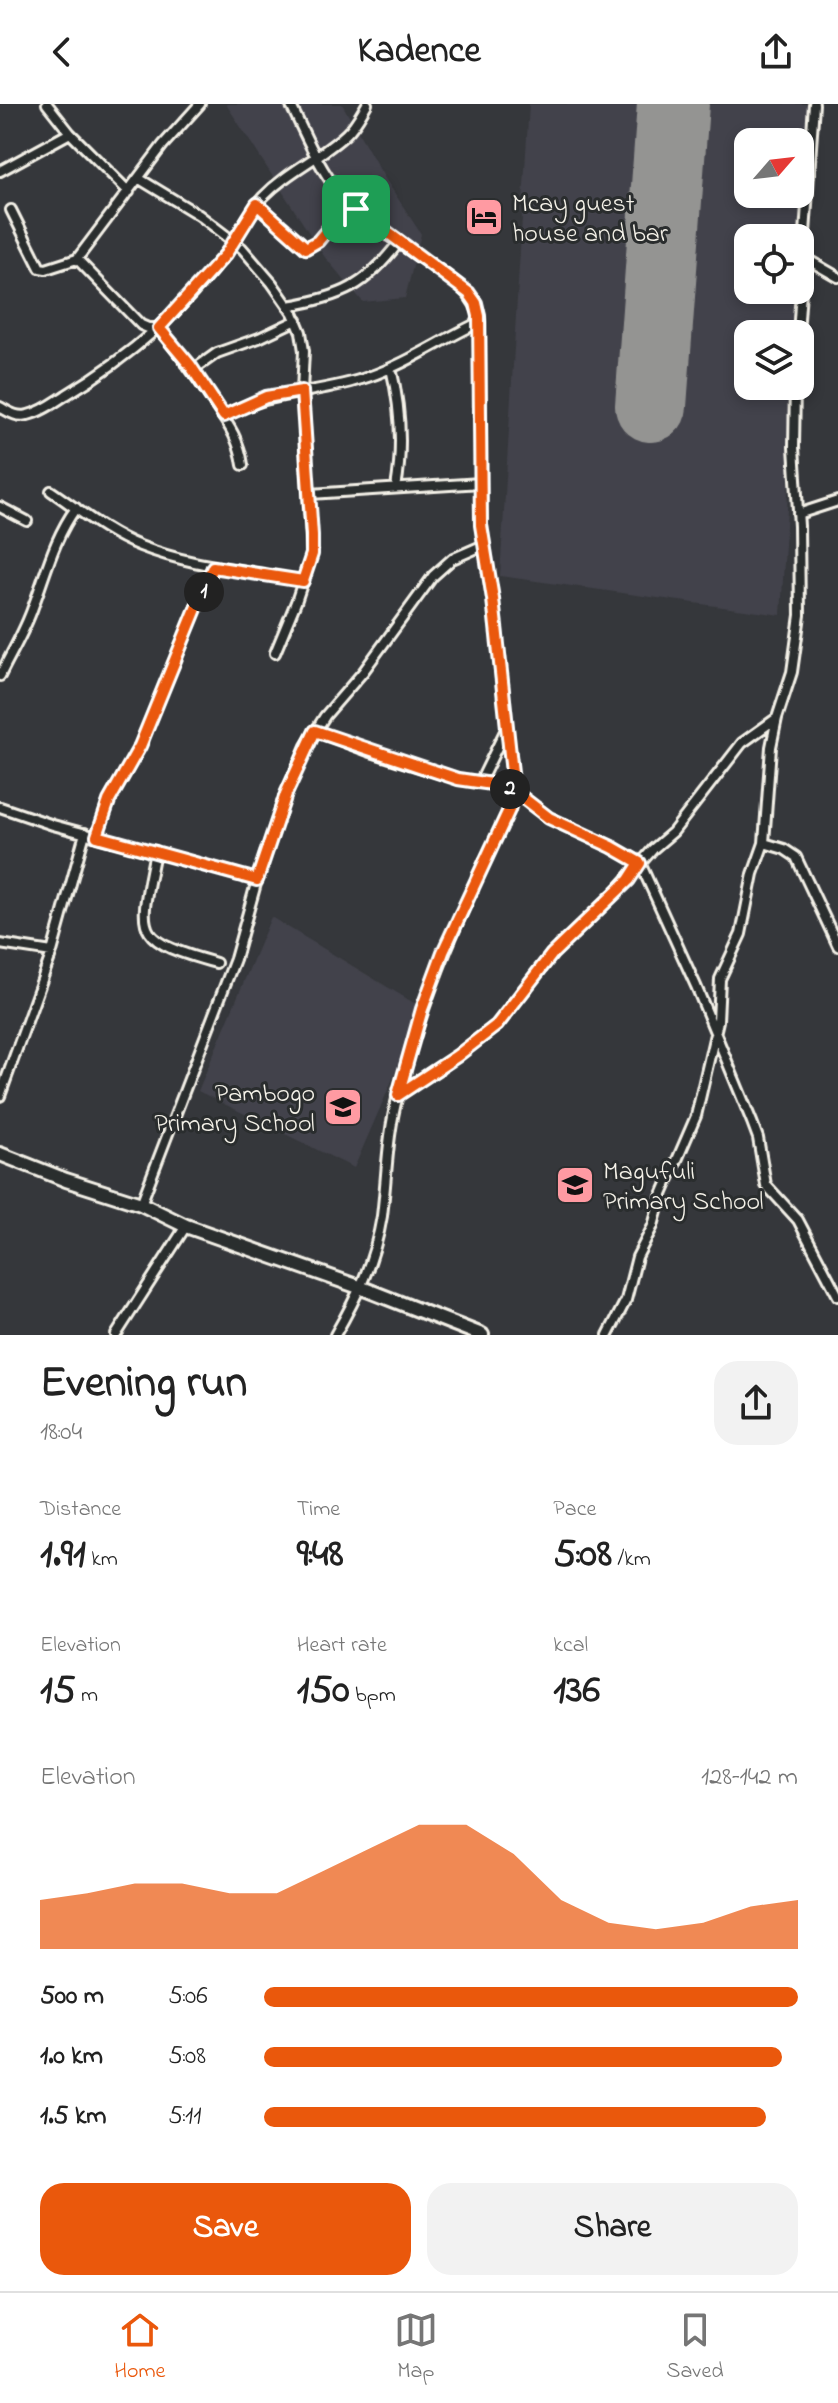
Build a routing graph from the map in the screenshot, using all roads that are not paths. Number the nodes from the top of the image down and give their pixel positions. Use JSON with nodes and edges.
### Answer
{"nodes":[{"id":1,"x":47,"y":104,"type":"edge"},
{"id":2,"x":200,"y":104,"type":"edge"},
{"id":3,"x":290,"y":104,"type":"edge"},
{"id":4,"x":367,"y":104,"type":"edge"},
{"id":5,"x":814,"y":104,"type":"edge"},
{"id":6,"x":70,"y":133,"type":"junction"},
{"id":7,"x":317,"y":156,"type":"junction"},
{"id":8,"x":0,"y":171,"type":"edge"},
{"id":9,"x":138,"y":178,"type":"junction"},
{"id":10,"x":129,"y":192,"type":"junction"},
{"id":11,"x":257,"y":204,"type":"junction"},
{"id":12,"x":349,"y":204,"type":"junction"},
{"id":13,"x":11,"y":210,"type":"dead end"},
{"id":14,"x":807,"y":224,"type":"edge"},
{"id":15,"x":235,"y":241,"type":"junction"},
{"id":16,"x":399,"y":242,"type":"junction"},
{"id":17,"x":77,"y":259,"type":"junction"},
{"id":18,"x":814,"y":263,"type":"edge"},
{"id":19,"x":838,"y":277,"type":"edge"},
{"id":20,"x":288,"y":306,"type":"junction"},
{"id":21,"x":297,"y":320,"type":"junction"},
{"id":22,"x":480,"y":322,"type":"junction"},
{"id":23,"x":159,"y":328,"type":"junction"},
{"id":24,"x":391,"y":368,"type":"junction"},
{"id":25,"x":193,"y":370,"type":"junction"},
{"id":26,"x":302,"y":391,"type":"junction"},
{"id":27,"x":795,"y":400,"type":"edge"},
{"id":28,"x":0,"y":407,"type":"edge"},
{"id":29,"x":224,"y":416,"type":"junction"},
{"id":30,"x":243,"y":465,"type":"dead end"},
{"id":31,"x":481,"y":483,"type":"junction"},
{"id":32,"x":396,"y":488,"type":"junction"},
{"id":33,"x":51,"y":491,"type":"dead end"},
{"id":34,"x":310,"y":494,"type":"junction"},
{"id":35,"x":838,"y":501,"type":"edge"},
{"id":36,"x":0,"y":507,"type":"edge"},
{"id":37,"x":76,"y":508,"type":"junction"},
{"id":38,"x":798,"y":514,"type":"junction"},
{"id":39,"x":27,"y":521,"type":"dead end"},
{"id":40,"x":484,"y":545,"type":"junction"},
{"id":41,"x":213,"y":567,"type":"junction"},
{"id":42,"x":303,"y":581,"type":"junction"},
{"id":43,"x":275,"y":653,"type":"dead end"},
{"id":44,"x":0,"y":676,"type":"edge"},
{"id":45,"x":777,"y":718,"type":"junction"},
{"id":46,"x":508,"y":726,"type":"junction"},
{"id":47,"x":315,"y":731,"type":"junction"},
{"id":48,"x":480,"y":782,"type":"junction"},
{"id":49,"x":514,"y":791,"type":"junction"},
{"id":50,"x":0,"y":807,"type":"edge"},
{"id":51,"x":85,"y":833,"type":"junction"},
{"id":52,"x":97,"y":836,"type":"junction"},
{"id":53,"x":764,"y":843,"type":"junction"},
{"id":54,"x":155,"y":851,"type":"junction"},
{"id":55,"x":640,"y":863,"type":"junction"},
{"id":56,"x":257,"y":880,"type":"junction"},
{"id":57,"x":0,"y":944,"type":"edge"},
{"id":58,"x":838,"y":946,"type":"edge"},
{"id":59,"x":52,"y":952,"type":"junction"},
{"id":60,"x":216,"y":963,"type":"dead end"},
{"id":61,"x":714,"y":1035,"type":"junction"},
{"id":62,"x":398,"y":1095,"type":"junction"},
{"id":63,"x":0,"y":1096,"type":"edge"},
{"id":64,"x":0,"y":1154,"type":"edge"},
{"id":65,"x":141,"y":1204,"type":"junction"},
{"id":66,"x":186,"y":1226,"type":"junction"},
{"id":67,"x":362,"y":1288,"type":"junction"},
{"id":68,"x":838,"y":1296,"type":"edge"},
{"id":69,"x":466,"y":1332,"type":"edge"},
{"id":70,"x":116,"y":1335,"type":"edge"},
{"id":71,"x":335,"y":1335,"type":"edge"},
{"id":72,"x":482,"y":1335,"type":"edge"},
{"id":73,"x":608,"y":1335,"type":"edge"}],
"edges":[{"from":1,"to":6,"type":"street"},
{"from":2,"to":9,"type":"street"},
{"from":3,"to":7,"type":"street"},
{"from":4,"to":7,"type":"street"},
{"from":5,"to":14,"type":"street"},
{"from":6,"to":8,"type":"street"},
{"from":6,"to":10,"type":"street"},
{"from":7,"to":11,"type":"street"},
{"from":7,"to":12,"type":"street"},
{"from":9,"to":10,"type":"street"},
{"from":9,"to":15,"type":"street"},
{"from":10,"to":17,"type":"street"},
{"from":11,"to":12,"type":"street"},
{"from":11,"to":15,"type":"street"},
{"from":12,"to":16,"type":"street"},
{"from":13,"to":17,"type":"street"},
{"from":15,"to":20,"type":"street"},
{"from":15,"to":23,"type":"street"},
{"from":16,"to":20,"type":"street"},
{"from":16,"to":22,"type":"street"},
{"from":17,"to":23,"type":"street"},
{"from":18,"to":19,"type":"street"},
{"from":20,"to":21,"type":"street"},
{"from":21,"to":25,"type":"street"},
{"from":21,"to":26,"type":"street"},
{"from":22,"to":24,"type":"street"},
{"from":22,"to":31,"type":"street"},
{"from":23,"to":25,"type":"street"},
{"from":23,"to":28,"type":"street"},
{"from":24,"to":26,"type":"street"},
{"from":24,"to":32,"type":"street"},
{"from":25,"to":29,"type":"street"},
{"from":26,"to":29,"type":"street"},
{"from":26,"to":34,"type":"street"},
{"from":27,"to":38,"type":"street"},
{"from":29,"to":30,"type":"street"},
{"from":31,"to":32,"type":"street"},
{"from":31,"to":40,"type":"street"},
{"from":32,"to":34,"type":"street"},
{"from":33,"to":37,"type":"street"},
{"from":34,"to":42,"type":"street"},
{"from":35,"to":38,"type":"street"},
{"from":36,"to":39,"type":"street"},
{"from":37,"to":41,"type":"street"},
{"from":37,"to":44,"type":"street"},
{"from":38,"to":45,"type":"street"},
{"from":40,"to":46,"type":"street"},
{"from":40,"to":47,"type":"street"},
{"from":41,"to":42,"type":"street"},
{"from":41,"to":52,"type":"street"},
{"from":42,"to":43,"type":"street"},
{"from":45,"to":53,"type":"street"},
{"from":45,"to":55,"type":"street"},
{"from":46,"to":48,"type":"street"},
{"from":46,"to":49,"type":"street"},
{"from":47,"to":48,"type":"street"},
{"from":47,"to":56,"type":"street"},
{"from":48,"to":49,"type":"street"},
{"from":49,"to":55,"type":"street"},
{"from":49,"to":62,"type":"street"},
{"from":50,"to":51,"type":"street"},
{"from":51,"to":52,"type":"street"},
{"from":51,"to":59,"type":"street"},
{"from":52,"to":54,"type":"street"},
{"from":53,"to":58,"type":"street"},
{"from":53,"to":61,"type":"street"},
{"from":54,"to":56,"type":"street"},
{"from":54,"to":60,"type":"street"},
{"from":55,"to":61,"type":"street"},
{"from":55,"to":62,"type":"street"},
{"from":56,"to":65,"type":"street"},
{"from":57,"to":59,"type":"street"},
{"from":59,"to":63,"type":"street"},
{"from":61,"to":68,"type":"street"},
{"from":61,"to":73,"type":"street"},
{"from":62,"to":67,"type":"street"},
{"from":64,"to":65,"type":"street"},
{"from":65,"to":66,"type":"street"},
{"from":66,"to":67,"type":"street"},
{"from":66,"to":70,"type":"street"},
{"from":67,"to":69,"type":"street"},
{"from":67,"to":71,"type":"street"},
{"from":69,"to":72,"type":"street"}]}
